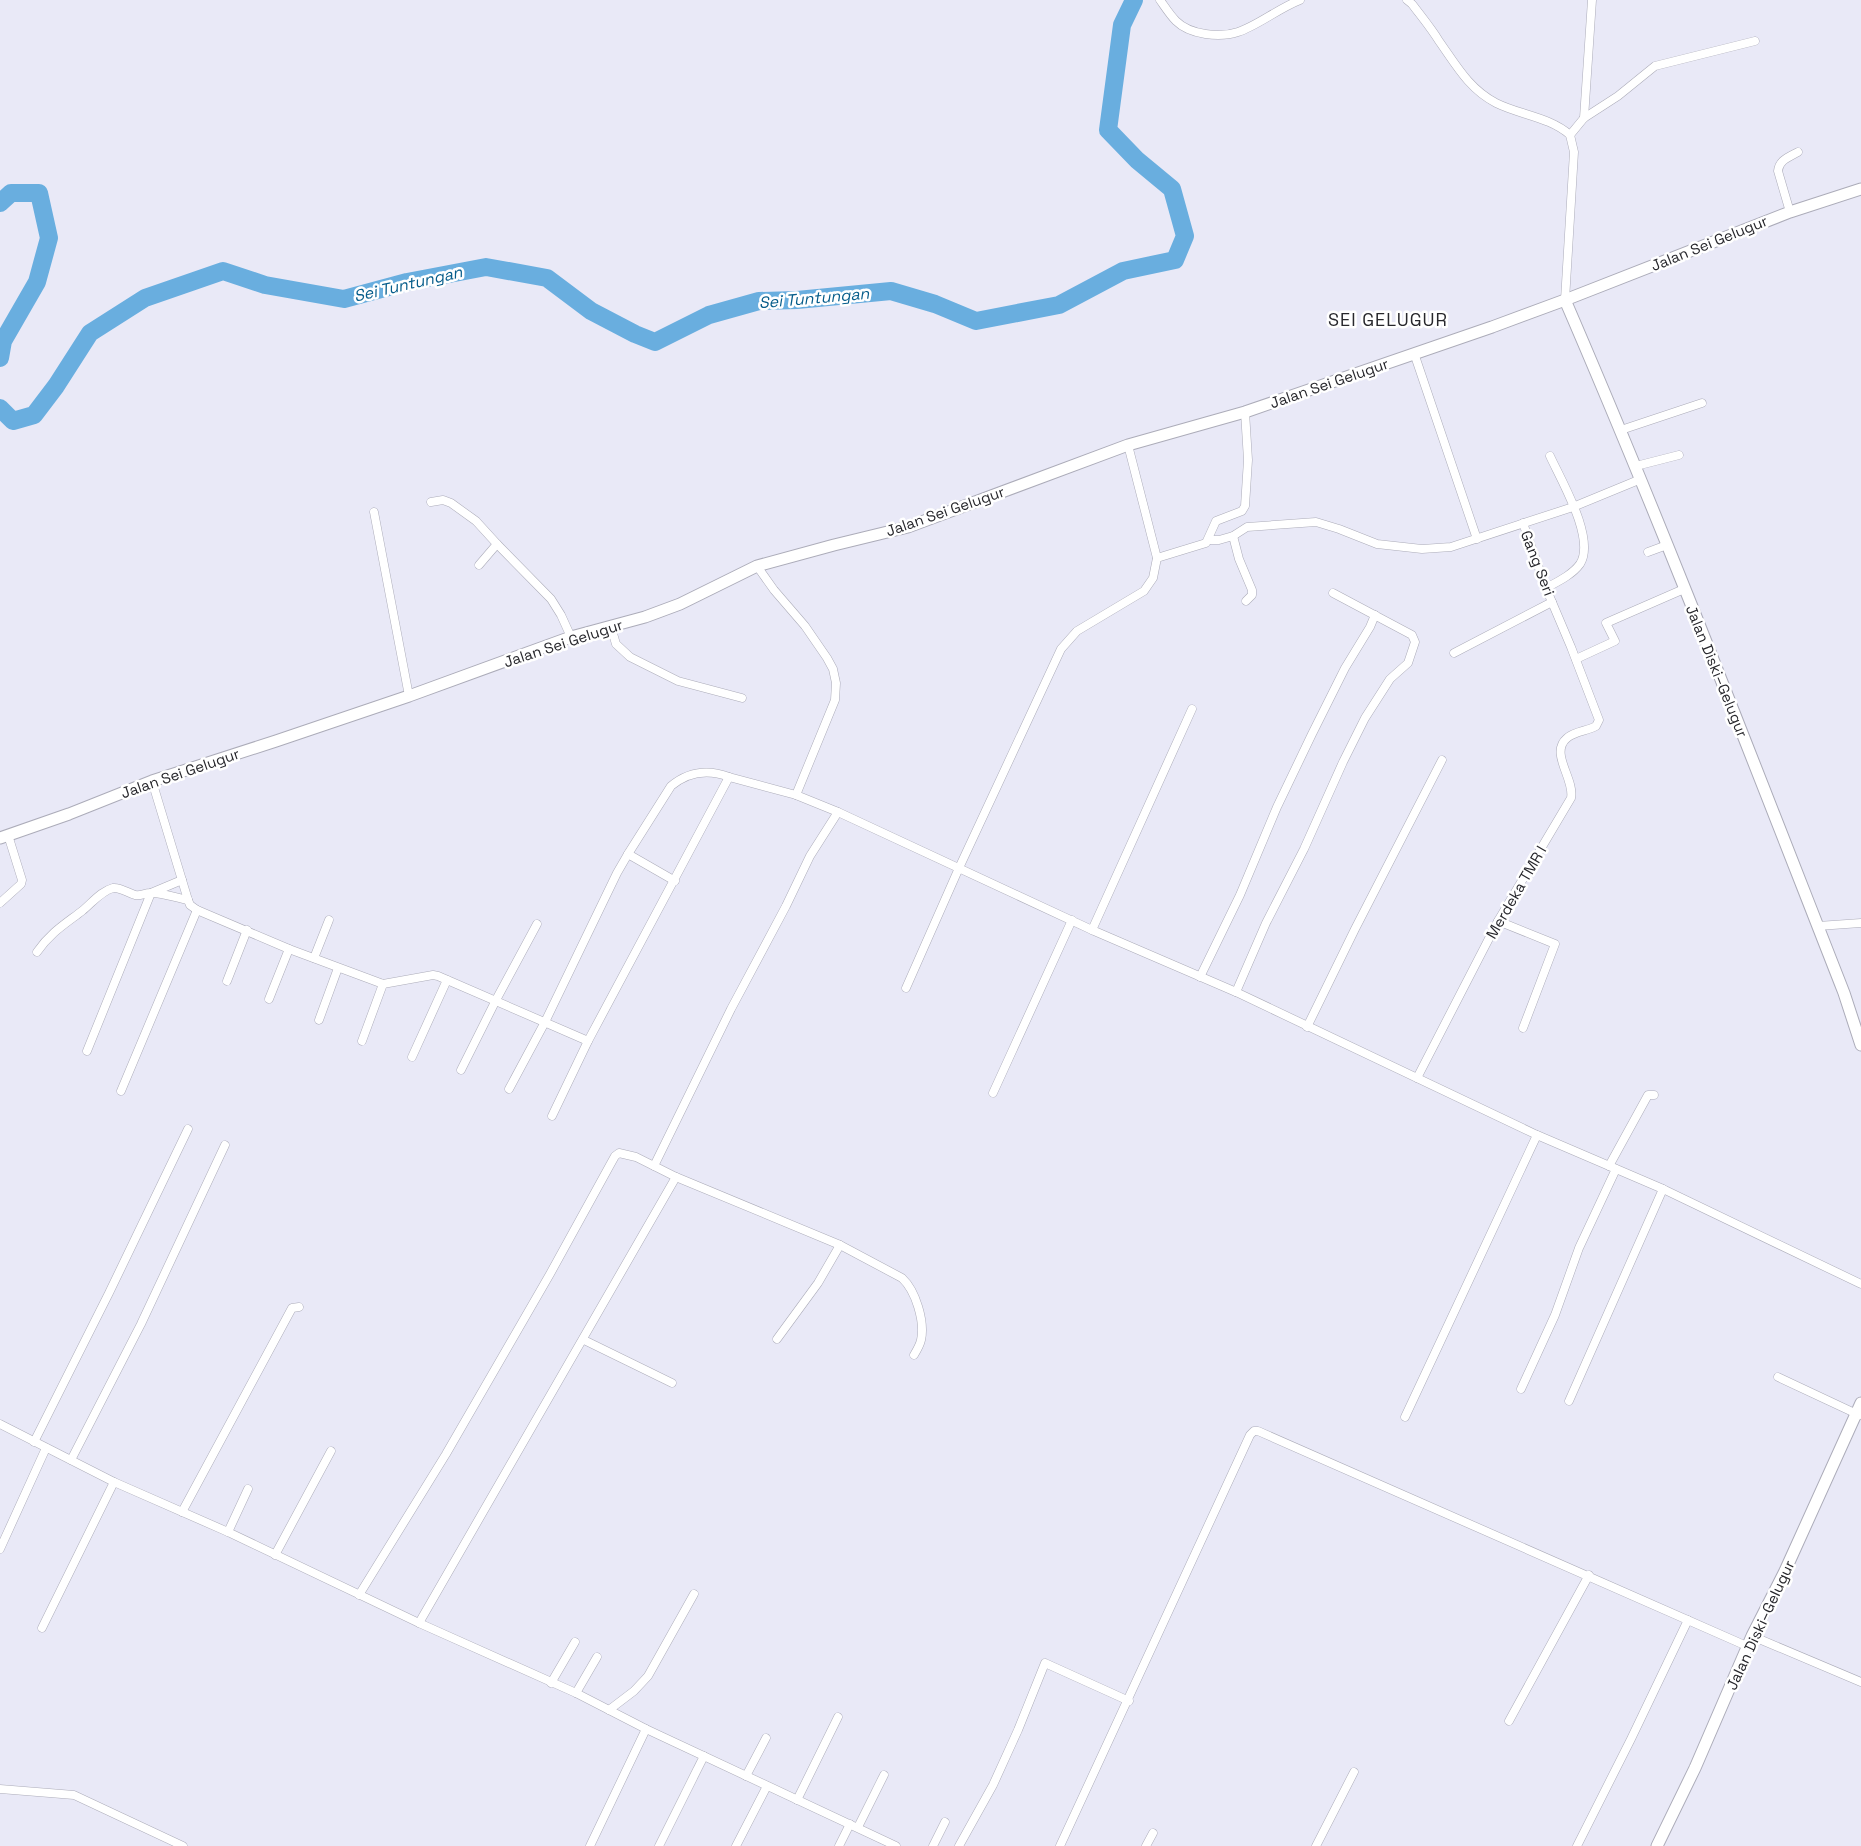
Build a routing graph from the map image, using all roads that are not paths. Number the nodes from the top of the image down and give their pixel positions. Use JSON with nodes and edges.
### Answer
{"nodes":[{"id":1,"x":1160,"y":0,"type":"edge"},
{"id":2,"x":1300,"y":0,"type":"edge"},
{"id":3,"x":1407,"y":0,"type":"edge"},
{"id":4,"x":1592,"y":0,"type":"edge"},
{"id":5,"x":1755,"y":41,"type":"dead end"},
{"id":6,"x":1584,"y":118,"type":"junction"},
{"id":7,"x":1570,"y":134,"type":"junction"},
{"id":8,"x":1798,"y":152,"type":"dead end"},
{"id":9,"x":1861,"y":189,"type":"edge"},
{"id":10,"x":1790,"y":212,"type":"junction"},
{"id":11,"x":1565,"y":300,"type":"junction"},
{"id":12,"x":1414,"y":353,"type":"junction"},
{"id":13,"x":1702,"y":404,"type":"dead end"},
{"id":14,"x":1245,"y":412,"type":"junction"},
{"id":15,"x":1621,"y":430,"type":"junction"},
{"id":16,"x":1128,"y":445,"type":"junction"},
{"id":17,"x":1679,"y":455,"type":"dead end"},
{"id":18,"x":1550,"y":456,"type":"dead end"},
{"id":19,"x":1636,"y":466,"type":"junction"},
{"id":20,"x":1641,"y":479,"type":"junction"},
{"id":21,"x":432,"y":502,"type":"dead end"},
{"id":22,"x":1573,"y":507,"type":"junction"},
{"id":23,"x":374,"y":512,"type":"dead end"},
{"id":24,"x":1523,"y":523,"type":"junction"},
{"id":25,"x":1233,"y":536,"type":"junction"},
{"id":26,"x":1477,"y":539,"type":"junction"},
{"id":27,"x":1209,"y":540,"type":"junction"},
{"id":28,"x":497,"y":544,"type":"junction"},
{"id":29,"x":1668,"y":545,"type":"junction"},
{"id":30,"x":1648,"y":552,"type":"dead end"},
{"id":31,"x":1157,"y":558,"type":"junction"},
{"id":32,"x":479,"y":565,"type":"dead end"},
{"id":33,"x":757,"y":566,"type":"junction"},
{"id":34,"x":1546,"y":588,"type":"junction"},
{"id":35,"x":1684,"y":589,"type":"junction"},
{"id":36,"x":1333,"y":593,"type":"dead end"},
{"id":37,"x":1246,"y":601,"type":"dead end"},
{"id":38,"x":1552,"y":602,"type":"junction"},
{"id":39,"x":1375,"y":615,"type":"junction"},
{"id":40,"x":611,"y":627,"type":"junction"},
{"id":41,"x":571,"y":637,"type":"junction"},
{"id":42,"x":1454,"y":653,"type":"dead end"},
{"id":43,"x":1576,"y":658,"type":"junction"},
{"id":44,"x":409,"y":696,"type":"junction"},
{"id":45,"x":742,"y":698,"type":"dead end"},
{"id":46,"x":1192,"y":709,"type":"dead end"},
{"id":47,"x":1599,"y":720,"type":"joint"},
{"id":48,"x":1442,"y":760,"type":"dead end"},
{"id":49,"x":729,"y":778,"type":"junction"},
{"id":50,"x":152,"y":781,"type":"junction"},
{"id":51,"x":796,"y":795,"type":"junction"},
{"id":52,"x":838,"y":812,"type":"junction"},
{"id":53,"x":4,"y":836,"type":"edge"},
{"id":54,"x":628,"y":854,"type":"junction"},
{"id":55,"x":959,"y":868,"type":"junction"},
{"id":56,"x":182,"y":880,"type":"junction"},
{"id":57,"x":675,"y":881,"type":"junction"},
{"id":58,"x":151,"y":893,"type":"junction"},
{"id":59,"x":188,"y":900,"type":"junction"},
{"id":60,"x":0,"y":903,"type":"edge"},
{"id":61,"x":197,"y":910,"type":"junction"},
{"id":62,"x":329,"y":920,"type":"dead end"},
{"id":63,"x":1072,"y":920,"type":"junction"},
{"id":64,"x":1498,"y":921,"type":"junction"},
{"id":65,"x":1861,"y":923,"type":"edge"},
{"id":66,"x":537,"y":924,"type":"dead end"},
{"id":67,"x":1818,"y":926,"type":"junction"},
{"id":68,"x":248,"y":930,"type":"junction"},
{"id":69,"x":1092,"y":930,"type":"junction"},
{"id":70,"x":289,"y":949,"type":"junction"},
{"id":71,"x":37,"y":952,"type":"dead end"},
{"id":72,"x":314,"y":958,"type":"junction"},
{"id":73,"x":338,"y":968,"type":"junction"},
{"id":74,"x":1200,"y":977,"type":"junction"},
{"id":75,"x":447,"y":980,"type":"junction"},
{"id":76,"x":227,"y":981,"type":"dead end"},
{"id":77,"x":383,"y":984,"type":"junction"},
{"id":78,"x":906,"y":988,"type":"dead end"},
{"id":79,"x":1236,"y":992,"type":"junction"},
{"id":80,"x":269,"y":999,"type":"dead end"},
{"id":81,"x":496,"y":1000,"type":"junction"},
{"id":82,"x":319,"y":1020,"type":"dead end"},
{"id":83,"x":545,"y":1022,"type":"junction"},
{"id":84,"x":1307,"y":1027,"type":"junction"},
{"id":85,"x":1523,"y":1028,"type":"dead end"},
{"id":86,"x":362,"y":1041,"type":"dead end"},
{"id":87,"x":588,"y":1041,"type":"junction"},
{"id":88,"x":1861,"y":1045,"type":"edge"},
{"id":89,"x":87,"y":1051,"type":"dead end"},
{"id":90,"x":412,"y":1057,"type":"dead end"},
{"id":91,"x":462,"y":1070,"type":"dead end"},
{"id":92,"x":1418,"y":1078,"type":"junction"},
{"id":93,"x":509,"y":1089,"type":"dead end"},
{"id":94,"x":121,"y":1091,"type":"dead end"},
{"id":95,"x":993,"y":1093,"type":"dead end"},
{"id":96,"x":1654,"y":1095,"type":"dead end"},
{"id":97,"x":552,"y":1116,"type":"dead end"},
{"id":98,"x":188,"y":1129,"type":"dead end"},
{"id":99,"x":1537,"y":1134,"type":"junction"},
{"id":100,"x":225,"y":1145,"type":"dead end"},
{"id":101,"x":654,"y":1166,"type":"junction"},
{"id":102,"x":1612,"y":1167,"type":"junction"},
{"id":103,"x":676,"y":1177,"type":"junction"},
{"id":104,"x":1663,"y":1189,"type":"junction"},
{"id":105,"x":840,"y":1245,"type":"junction"},
{"id":106,"x":1861,"y":1284,"type":"edge"},
{"id":107,"x":299,"y":1307,"type":"dead end"},
{"id":108,"x":777,"y":1339,"type":"dead end"},
{"id":109,"x":584,"y":1340,"type":"junction"},
{"id":110,"x":914,"y":1355,"type":"dead end"},
{"id":111,"x":1778,"y":1377,"type":"dead end"},
{"id":112,"x":672,"y":1383,"type":"dead end"},
{"id":113,"x":1521,"y":1389,"type":"dead end"},
{"id":114,"x":1568,"y":1401,"type":"dead end"},
{"id":115,"x":1859,"y":1411,"type":"edge"},
{"id":116,"x":1405,"y":1417,"type":"dead end"},
{"id":117,"x":0,"y":1424,"type":"edge"},
{"id":118,"x":34,"y":1442,"type":"junction"},
{"id":119,"x":46,"y":1448,"type":"junction"},
{"id":120,"x":331,"y":1451,"type":"dead end"},
{"id":121,"x":71,"y":1460,"type":"junction"},
{"id":122,"x":114,"y":1482,"type":"junction"},
{"id":123,"x":248,"y":1489,"type":"dead end"},
{"id":124,"x":182,"y":1512,"type":"junction"},
{"id":125,"x":228,"y":1532,"type":"junction"},
{"id":126,"x":0,"y":1549,"type":"edge"},
{"id":127,"x":275,"y":1555,"type":"junction"},
{"id":128,"x":1589,"y":1575,"type":"junction"},
{"id":129,"x":694,"y":1594,"type":"dead end"},
{"id":130,"x":359,"y":1595,"type":"junction"},
{"id":131,"x":1688,"y":1620,"type":"junction"},
{"id":132,"x":418,"y":1623,"type":"junction"},
{"id":133,"x":42,"y":1628,"type":"dead end"},
{"id":134,"x":575,"y":1642,"type":"dead end"},
{"id":135,"x":1750,"y":1642,"type":"junction"},
{"id":136,"x":597,"y":1657,"type":"dead end"},
{"id":137,"x":1861,"y":1682,"type":"edge"},
{"id":138,"x":550,"y":1683,"type":"junction"},
{"id":139,"x":576,"y":1693,"type":"junction"},
{"id":140,"x":1129,"y":1701,"type":"junction"},
{"id":141,"x":609,"y":1710,"type":"junction"},
{"id":142,"x":838,"y":1718,"type":"dead end"},
{"id":143,"x":1509,"y":1721,"type":"dead end"},
{"id":144,"x":646,"y":1729,"type":"junction"},
{"id":145,"x":766,"y":1738,"type":"dead end"},
{"id":146,"x":704,"y":1756,"type":"junction"},
{"id":147,"x":1354,"y":1772,"type":"dead end"},
{"id":148,"x":884,"y":1775,"type":"dead end"},
{"id":149,"x":746,"y":1776,"type":"junction"},
{"id":150,"x":767,"y":1786,"type":"junction"},
{"id":151,"x":0,"y":1789,"type":"edge"},
{"id":152,"x":797,"y":1800,"type":"junction"},
{"id":153,"x":945,"y":1822,"type":"dead end"},
{"id":154,"x":854,"y":1826,"type":"junction"},
{"id":155,"x":1153,"y":1833,"type":"dead end"},
{"id":156,"x":877,"y":1837,"type":"junction"},
{"id":157,"x":183,"y":1846,"type":"edge"},
{"id":158,"x":590,"y":1846,"type":"edge"},
{"id":159,"x":659,"y":1846,"type":"edge"},
{"id":160,"x":736,"y":1846,"type":"edge"},
{"id":161,"x":839,"y":1846,"type":"edge"},
{"id":162,"x":873,"y":1846,"type":"edge"},
{"id":163,"x":896,"y":1846,"type":"edge"},
{"id":164,"x":933,"y":1846,"type":"edge"},
{"id":165,"x":959,"y":1846,"type":"edge"},
{"id":166,"x":1060,"y":1846,"type":"edge"},
{"id":167,"x":1146,"y":1846,"type":"edge"},
{"id":168,"x":1316,"y":1846,"type":"edge"},
{"id":169,"x":1577,"y":1846,"type":"edge"},
{"id":170,"x":1657,"y":1846,"type":"edge"}],
"edges":[{"from":1,"to":2,"type":"street"},
{"from":3,"to":7,"type":"street"},
{"from":4,"to":6,"type":"street"},
{"from":5,"to":6,"type":"street"},
{"from":6,"to":7,"type":"street"},
{"from":7,"to":11,"type":"street"},
{"from":8,"to":10,"type":"street"},
{"from":9,"to":10,"type":"main road","name":"Jalan Sei Gelugur"},
{"from":10,"to":11,"type":"main road","name":"Jalan Sei Gelugur"},
{"from":11,"to":12,"type":"main road","name":"Jalan Sei Gelugur"},
{"from":11,"to":15,"type":"main road","name":"Jalan Diski–Gelugur"},
{"from":12,"to":14,"type":"main road","name":"Jalan Sei Gelugur"},
{"from":12,"to":26,"type":"street"},
{"from":13,"to":15,"type":"street"},
{"from":14,"to":16,"type":"main road","name":"Jalan Sei Gelugur"},
{"from":14,"to":27,"type":"street"},
{"from":15,"to":19,"type":"main road","name":"Jalan Diski–Gelugur"},
{"from":16,"to":31,"type":"street"},
{"from":16,"to":33,"type":"main road","name":"Jalan Sei Gelugur"},
{"from":17,"to":19,"type":"street"},
{"from":18,"to":22,"type":"street"},
{"from":19,"to":20,"type":"main road","name":"Jalan Diski–Gelugur"},
{"from":20,"to":22,"type":"street","name":"Gang Seri"},
{"from":20,"to":29,"type":"main road","name":"Jalan Diski–Gelugur"},
{"from":21,"to":28,"type":"street"},
{"from":22,"to":24,"type":"street","name":"Gang Seri"},
{"from":22,"to":34,"type":"street"},
{"from":23,"to":44,"type":"street"},
{"from":24,"to":26,"type":"street"},
{"from":24,"to":34,"type":"street","name":"Gang Seri"},
{"from":25,"to":26,"type":"street"},
{"from":25,"to":27,"type":"street"},
{"from":25,"to":37,"type":"street"},
{"from":27,"to":31,"type":"street"},
{"from":28,"to":32,"type":"street"},
{"from":28,"to":41,"type":"street"},
{"from":29,"to":30,"type":"street"},
{"from":29,"to":35,"type":"main road","name":"Jalan Diski–Gelugur"},
{"from":31,"to":55,"type":"street"},
{"from":33,"to":40,"type":"main road","name":"Jalan Sei Gelugur"},
{"from":33,"to":51,"type":"street"},
{"from":34,"to":38,"type":"street","name":"Gang Seri"},
{"from":35,"to":43,"type":"street"},
{"from":35,"to":67,"type":"main road","name":"Jalan Diski–Gelugur"},
{"from":36,"to":39,"type":"street"},
{"from":38,"to":42,"type":"street"},
{"from":38,"to":43,"type":"street","name":"Gang Seri"},
{"from":39,"to":74,"type":"street"},
{"from":39,"to":79,"type":"street"},
{"from":40,"to":41,"type":"main road","name":"Jalan Sei Gelugur"},
{"from":40,"to":45,"type":"street"},
{"from":41,"to":44,"type":"main road","name":"Jalan Sei Gelugur"},
{"from":43,"to":47,"type":"street","name":"Gang Seri"},
{"from":44,"to":50,"type":"main road","name":"Jalan Sei Gelugur"},
{"from":46,"to":69,"type":"street"},
{"from":47,"to":64,"type":"street","name":"Merdeka TMR I"},
{"from":48,"to":84,"type":"street"},
{"from":49,"to":51,"type":"street"},
{"from":49,"to":54,"type":"street"},
{"from":49,"to":57,"type":"street"},
{"from":50,"to":53,"type":"main road","name":"Jalan Sei Gelugur"},
{"from":50,"to":56,"type":"street"},
{"from":51,"to":52,"type":"street"},
{"from":52,"to":55,"type":"street"},
{"from":52,"to":101,"type":"street"},
{"from":53,"to":60,"type":"street"},
{"from":54,"to":57,"type":"street"},
{"from":54,"to":83,"type":"street"},
{"from":55,"to":63,"type":"street"},
{"from":55,"to":78,"type":"street"},
{"from":56,"to":58,"type":"street"},
{"from":56,"to":59,"type":"street"},
{"from":57,"to":87,"type":"street"},
{"from":58,"to":59,"type":"street"},
{"from":58,"to":71,"type":"street"},
{"from":58,"to":89,"type":"street"},
{"from":59,"to":61,"type":"street"},
{"from":61,"to":68,"type":"street"},
{"from":61,"to":94,"type":"street"},
{"from":62,"to":72,"type":"street"},
{"from":63,"to":69,"type":"street"},
{"from":63,"to":95,"type":"street"},
{"from":64,"to":85,"type":"street"},
{"from":64,"to":92,"type":"street","name":"Merdeka TMR I"},
{"from":65,"to":67,"type":"street"},
{"from":66,"to":81,"type":"street"},
{"from":67,"to":88,"type":"main road","name":"Jalan Diski–Gelugur"},
{"from":68,"to":70,"type":"street"},
{"from":68,"to":76,"type":"street"},
{"from":69,"to":74,"type":"street"},
{"from":70,"to":72,"type":"street"},
{"from":70,"to":80,"type":"street"},
{"from":72,"to":73,"type":"street"},
{"from":73,"to":77,"type":"street"},
{"from":73,"to":82,"type":"street"},
{"from":74,"to":79,"type":"street"},
{"from":75,"to":77,"type":"street"},
{"from":75,"to":81,"type":"street"},
{"from":75,"to":90,"type":"street"},
{"from":77,"to":86,"type":"street"},
{"from":79,"to":84,"type":"street"},
{"from":81,"to":83,"type":"street"},
{"from":81,"to":91,"type":"street"},
{"from":83,"to":87,"type":"street"},
{"from":83,"to":93,"type":"street"},
{"from":84,"to":92,"type":"street"},
{"from":87,"to":97,"type":"street"},
{"from":92,"to":99,"type":"street"},
{"from":96,"to":102,"type":"street"},
{"from":98,"to":118,"type":"street"},
{"from":99,"to":102,"type":"street"},
{"from":99,"to":116,"type":"street"},
{"from":100,"to":121,"type":"street"},
{"from":101,"to":103,"type":"street"},
{"from":101,"to":130,"type":"street"},
{"from":102,"to":104,"type":"street"},
{"from":102,"to":113,"type":"street"},
{"from":103,"to":105,"type":"street"},
{"from":103,"to":109,"type":"street"},
{"from":104,"to":106,"type":"street"},
{"from":104,"to":114,"type":"street"},
{"from":105,"to":108,"type":"street"},
{"from":105,"to":110,"type":"street"},
{"from":107,"to":124,"type":"street"},
{"from":109,"to":112,"type":"street"},
{"from":109,"to":132,"type":"street"},
{"from":111,"to":115,"type":"street"},
{"from":115,"to":135,"type":"main road","name":"Jalan Diski–Gelugur"},
{"from":117,"to":118,"type":"street"},
{"from":118,"to":119,"type":"street"},
{"from":119,"to":121,"type":"street"},
{"from":119,"to":126,"type":"street"},
{"from":120,"to":127,"type":"street"},
{"from":121,"to":122,"type":"street"},
{"from":122,"to":124,"type":"street"},
{"from":122,"to":133,"type":"street"},
{"from":123,"to":125,"type":"street"},
{"from":124,"to":125,"type":"street"},
{"from":125,"to":127,"type":"street"},
{"from":127,"to":130,"type":"street"},
{"from":128,"to":131,"type":"street"},
{"from":128,"to":140,"type":"street"},
{"from":128,"to":143,"type":"street"},
{"from":129,"to":141,"type":"street"},
{"from":130,"to":132,"type":"street"},
{"from":131,"to":135,"type":"street"},
{"from":131,"to":169,"type":"street"},
{"from":132,"to":138,"type":"street"},
{"from":134,"to":138,"type":"street"},
{"from":135,"to":137,"type":"street"},
{"from":135,"to":170,"type":"main road","name":"Jalan Diski–Gelugur"},
{"from":136,"to":139,"type":"street"},
{"from":138,"to":139,"type":"street"},
{"from":139,"to":141,"type":"street"},
{"from":140,"to":165,"type":"street"},
{"from":140,"to":166,"type":"street"},
{"from":141,"to":144,"type":"street"},
{"from":142,"to":152,"type":"street"},
{"from":144,"to":146,"type":"street"},
{"from":144,"to":158,"type":"street"},
{"from":145,"to":149,"type":"street"},
{"from":146,"to":149,"type":"street"},
{"from":146,"to":159,"type":"street"},
{"from":147,"to":168,"type":"street"},
{"from":148,"to":154,"type":"street"},
{"from":149,"to":150,"type":"street"},
{"from":150,"to":152,"type":"street"},
{"from":150,"to":160,"type":"street"},
{"from":151,"to":157,"type":"street"},
{"from":152,"to":154,"type":"street"},
{"from":153,"to":164,"type":"street"},
{"from":154,"to":156,"type":"street"},
{"from":154,"to":161,"type":"street"},
{"from":155,"to":167,"type":"street"},
{"from":156,"to":162,"type":"street"},
{"from":156,"to":163,"type":"street"}]}
